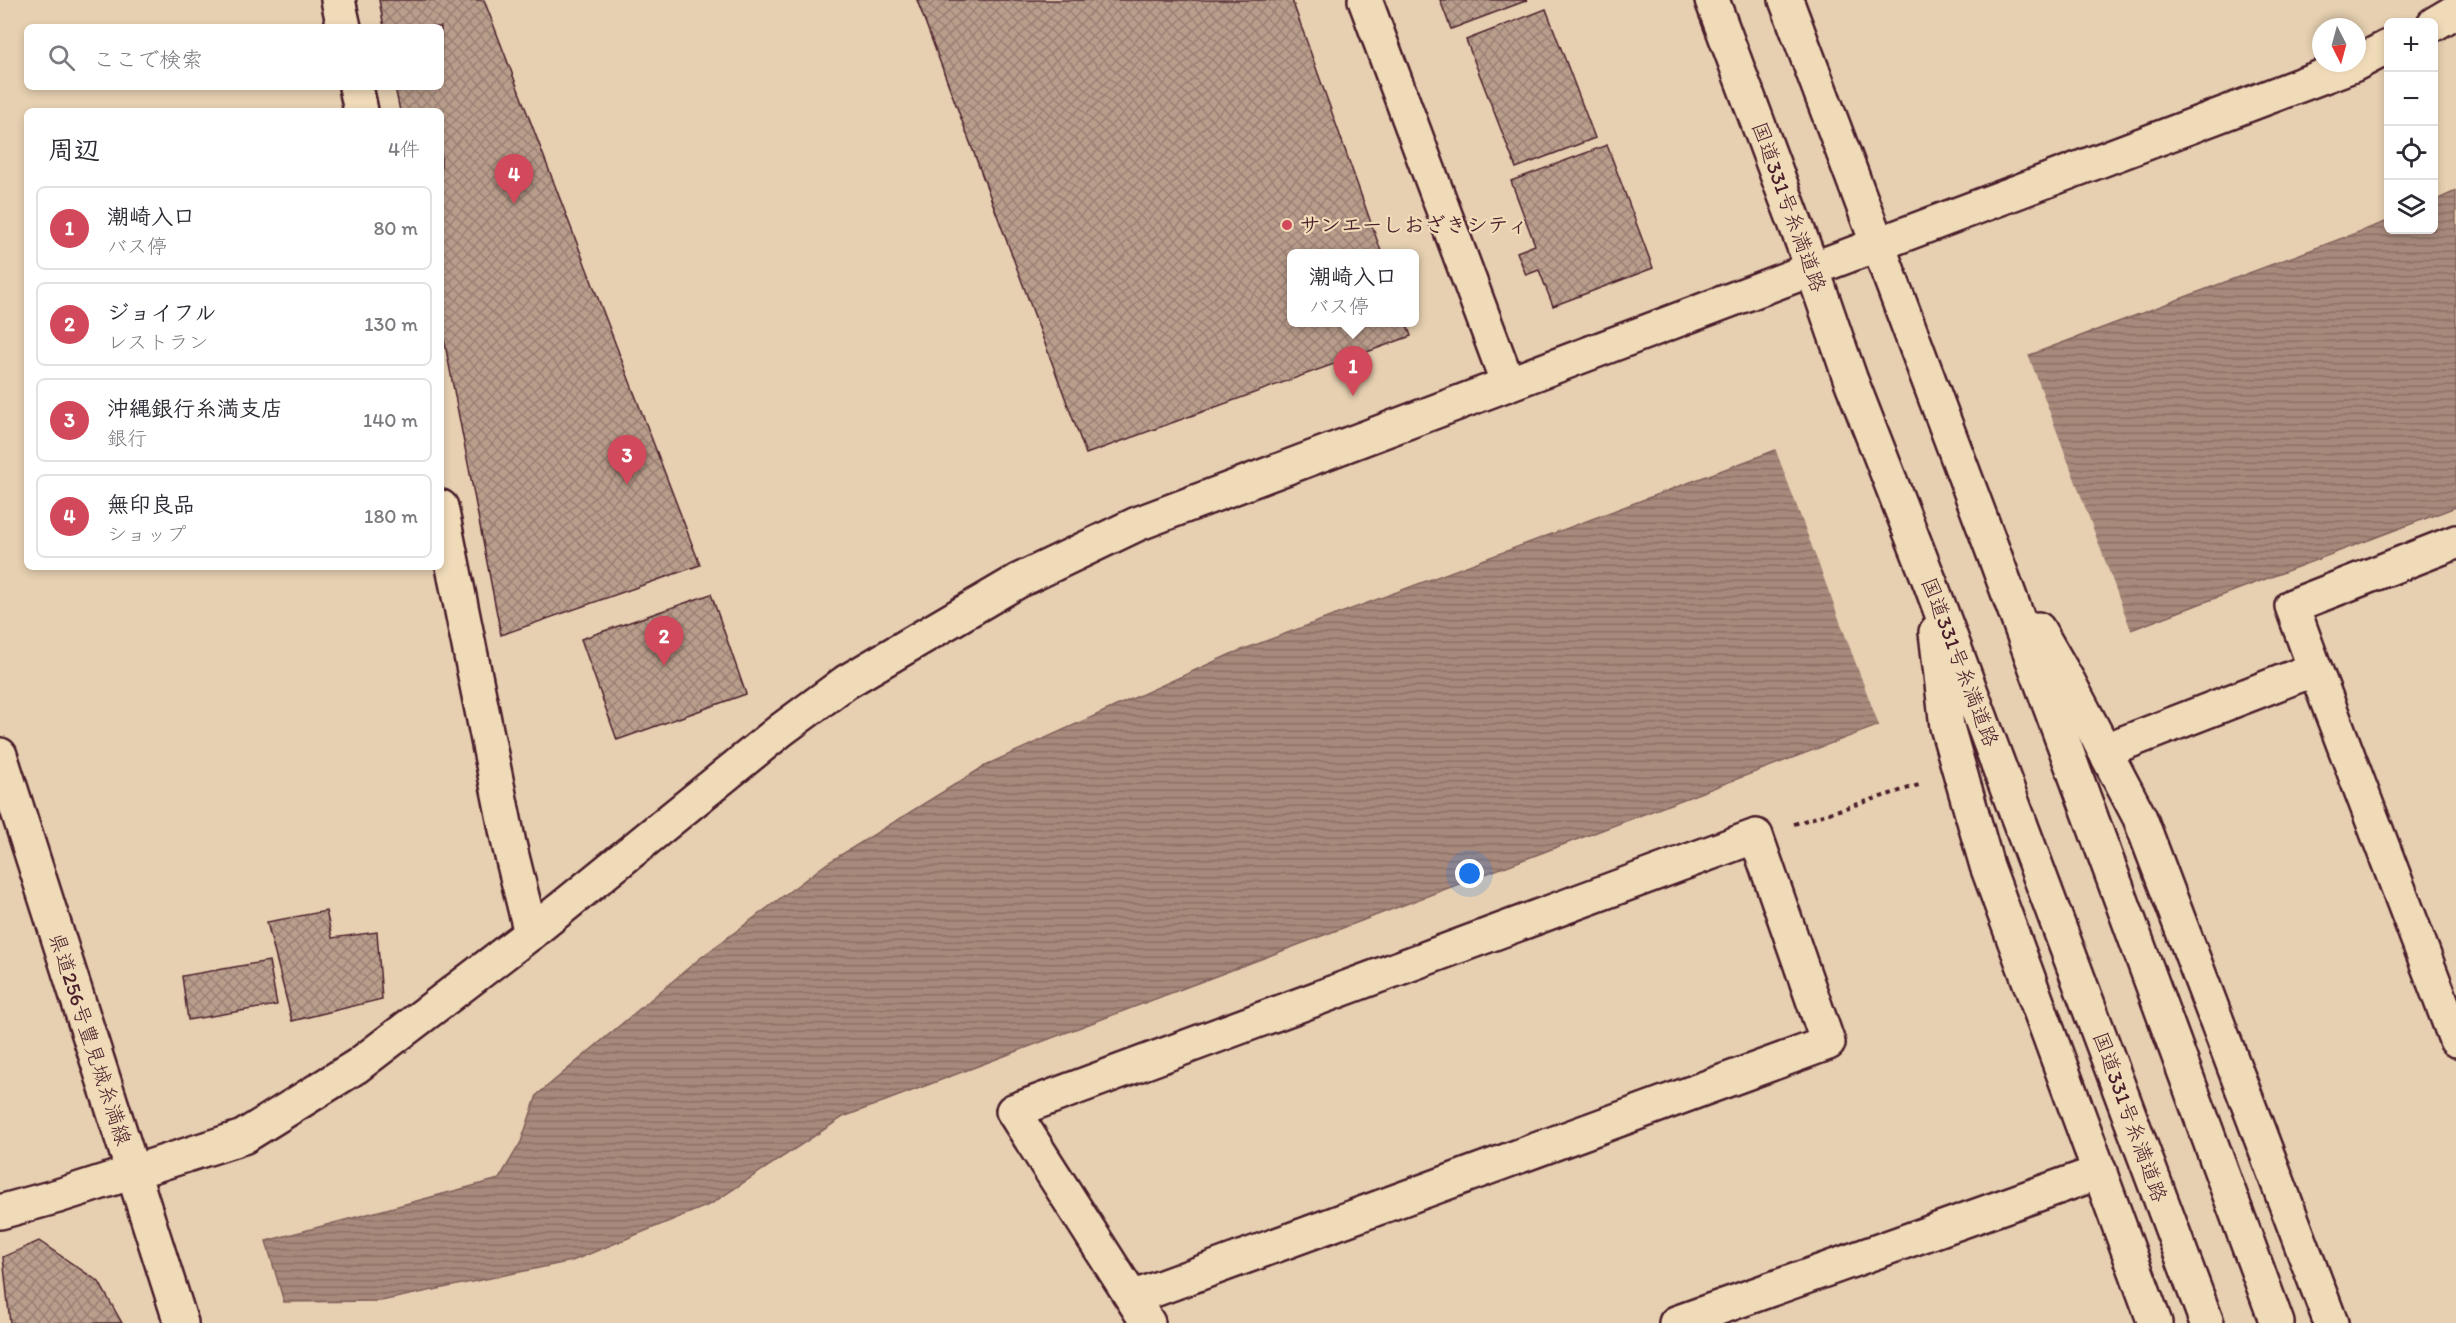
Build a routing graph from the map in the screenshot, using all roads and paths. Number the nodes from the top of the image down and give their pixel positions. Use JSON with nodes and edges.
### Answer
{"nodes":[{"id":1,"x":338,"y":0,"type":"edge"},
{"id":2,"x":1365,"y":0,"type":"edge"},
{"id":3,"x":1712,"y":0,"type":"edge"},
{"id":4,"x":1786,"y":0,"type":"edge"},
{"id":5,"x":2456,"y":11,"type":"edge"},
{"id":6,"x":2438,"y":21,"type":"edge"},
{"id":7,"x":343,"y":24,"type":"edge"},
{"id":8,"x":2384,"y":49,"type":"edge"},
{"id":9,"x":357,"y":90,"type":"edge"},
{"id":10,"x":360,"y":108,"type":"edge"},
{"id":11,"x":1877,"y":244,"type":"junction"},
{"id":12,"x":1812,"y":268,"type":"junction"},
{"id":13,"x":1508,"y":384,"type":"junction"},
{"id":14,"x":444,"y":522,"type":"edge"},
{"id":15,"x":2456,"y":542,"type":"edge"},
{"id":16,"x":1931,"y":585,"type":"junction"},
{"id":17,"x":2315,"y":669,"type":"junction"},
{"id":18,"x":2056,"y":686,"type":"junction"},
{"id":19,"x":2106,"y":750,"type":"junction"},
{"id":20,"x":0,"y":755,"type":"edge"},
{"id":21,"x":1922,"y":784,"type":"dead end"},
{"id":22,"x":1756,"y":836,"type":"junction"},
{"id":23,"x":531,"y":933,"type":"junction"},
{"id":24,"x":2456,"y":1040,"type":"edge"},
{"id":25,"x":132,"y":1172,"type":"junction"},
{"id":26,"x":2100,"y":1172,"type":"junction"},
{"id":27,"x":0,"y":1212,"type":"edge"},
{"id":28,"x":1140,"y":1311,"type":"edge"},
{"id":29,"x":182,"y":1323,"type":"edge"},
{"id":30,"x":1676,"y":1323,"type":"edge"},
{"id":31,"x":2155,"y":1323,"type":"edge"},
{"id":32,"x":2207,"y":1323,"type":"edge"},
{"id":33,"x":2277,"y":1323,"type":"edge"},
{"id":34,"x":2331,"y":1323,"type":"edge"}],
"edges":[{"from":1,"to":7,"type":"main road"},
{"from":2,"to":13,"type":"main road"},
{"from":3,"to":12,"type":"main road","name":"国道331号糸満道路"},
{"from":4,"to":11,"type":"main road"},
{"from":5,"to":6,"type":"main road"},
{"from":8,"to":11,"type":"main road"},
{"from":9,"to":10,"type":"main road"},
{"from":11,"to":12,"type":"main road"},
{"from":11,"to":18,"type":"main road"},
{"from":12,"to":13,"type":"main road"},
{"from":12,"to":16,"type":"main road","name":"国道331号糸満道路"},
{"from":13,"to":23,"type":"main road"},
{"from":14,"to":23,"type":"main road"},
{"from":15,"to":17,"type":"main road"},
{"from":16,"to":26,"type":"main road"},
{"from":16,"to":32,"type":"main road","name":"国道331号糸満道路"},
{"from":17,"to":19,"type":"main road"},
{"from":17,"to":24,"type":"main road"},
{"from":18,"to":19,"type":"main road"},
{"from":18,"to":33,"type":"main road"},
{"from":19,"to":34,"type":"main road"},
{"from":20,"to":25,"type":"main road","name":"県道256号豊見城糸満線"},
{"from":21,"to":22,"type":"path"},
{"from":22,"to":28,"type":"main road"},
{"from":22,"to":28,"type":"main road"},
{"from":23,"to":25,"type":"main road"},
{"from":25,"to":27,"type":"main road"},
{"from":25,"to":29,"type":"main road","name":"県道256号豊見城糸満線"},
{"from":26,"to":30,"type":"main road"},
{"from":26,"to":31,"type":"main road"}]}
